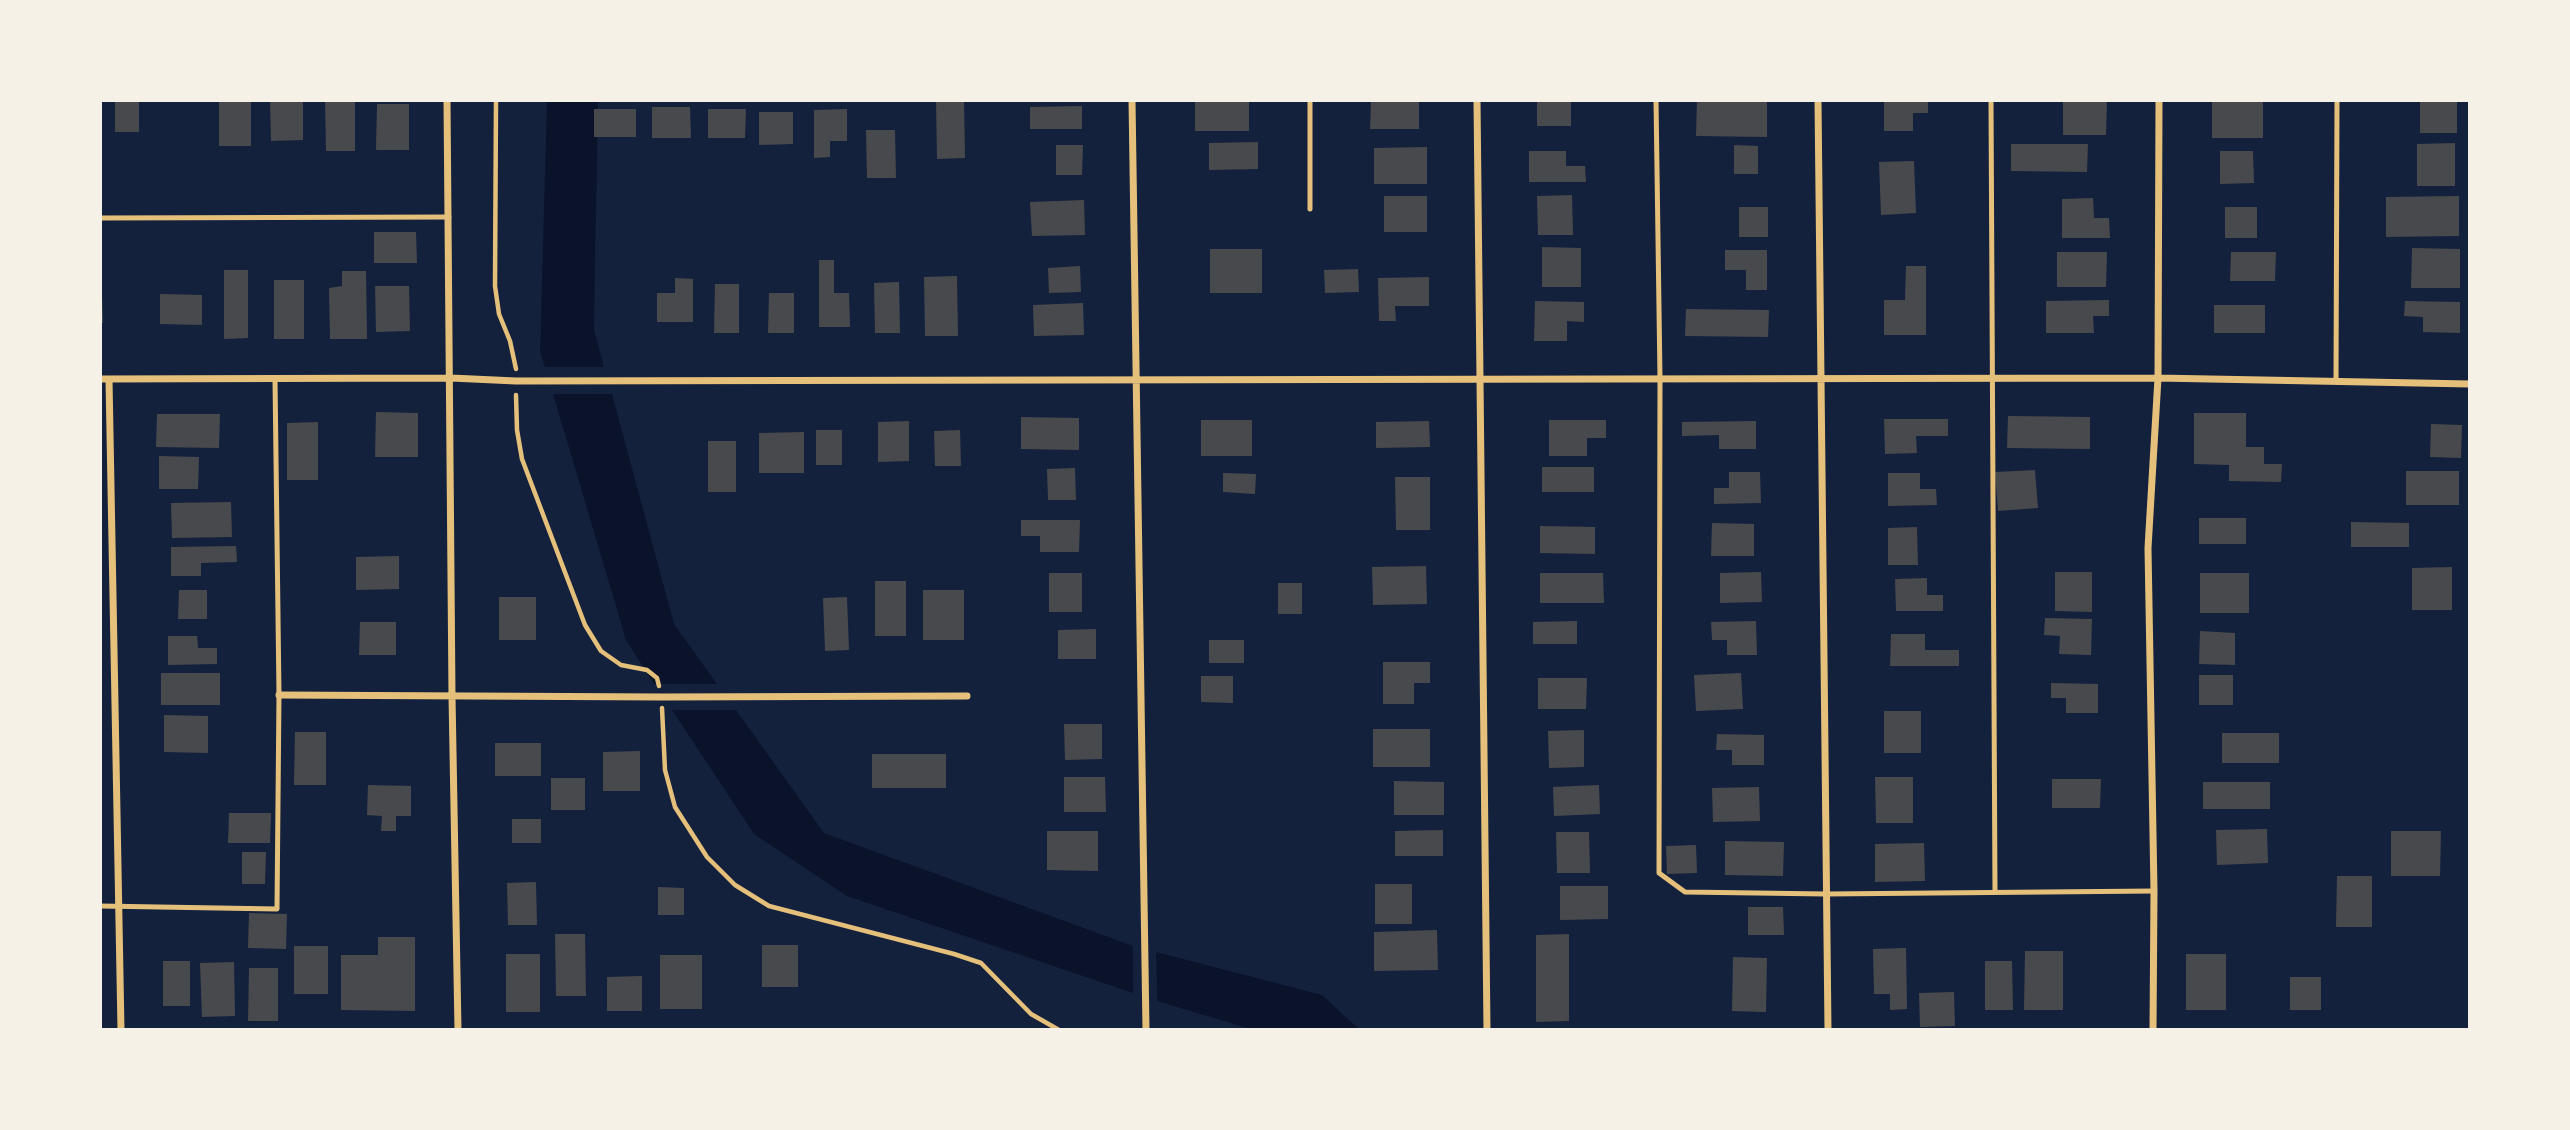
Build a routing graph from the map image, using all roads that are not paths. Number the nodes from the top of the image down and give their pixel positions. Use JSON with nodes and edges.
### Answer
{"nodes":[{"id":1,"x":447,"y":100,"type":"edge"},
{"id":2,"x":1132,"y":100,"type":"edge"},
{"id":3,"x":1310,"y":100,"type":"edge"},
{"id":4,"x":1477,"y":100,"type":"edge"},
{"id":5,"x":1656,"y":100,"type":"edge"},
{"id":6,"x":1818,"y":100,"type":"edge"},
{"id":7,"x":1991,"y":100,"type":"edge"},
{"id":8,"x":2159,"y":100,"type":"edge"},
{"id":9,"x":2337,"y":100,"type":"edge"},
{"id":10,"x":1310,"y":209,"type":"dead end"},
{"id":11,"x":449,"y":217,"type":"junction"},
{"id":12,"x":100,"y":218,"type":"edge"},
{"id":13,"x":1820,"y":378,"type":"junction"},
{"id":14,"x":1992,"y":378,"type":"junction"},
{"id":15,"x":2158,"y":378,"type":"junction"},
{"id":16,"x":100,"y":379,"type":"edge"},
{"id":17,"x":109,"y":379,"type":"junction"},
{"id":18,"x":275,"y":379,"type":"junction"},
{"id":19,"x":451,"y":379,"type":"junction"},
{"id":20,"x":1136,"y":379,"type":"junction"},
{"id":21,"x":1660,"y":379,"type":"junction"},
{"id":22,"x":1479,"y":380,"type":"junction"},
{"id":23,"x":2336,"y":381,"type":"junction"},
{"id":24,"x":2470,"y":383,"type":"edge"},
{"id":25,"x":279,"y":695,"type":"junction"},
{"id":26,"x":452,"y":696,"type":"junction"},
{"id":27,"x":967,"y":696,"type":"dead end"},
{"id":28,"x":2154,"y":891,"type":"junction"},
{"id":29,"x":1995,"y":892,"type":"junction"},
{"id":30,"x":1826,"y":894,"type":"junction"},
{"id":31,"x":100,"y":906,"type":"edge"},
{"id":32,"x":118,"y":906,"type":"junction"},
{"id":33,"x":121,"y":1030,"type":"edge"},
{"id":34,"x":458,"y":1030,"type":"edge"},
{"id":35,"x":1146,"y":1030,"type":"edge"},
{"id":36,"x":1488,"y":1030,"type":"edge"},
{"id":37,"x":1828,"y":1030,"type":"edge"},
{"id":38,"x":2152,"y":1030,"type":"edge"}],
"edges":[{"from":1,"to":11,"type":"street"},
{"from":2,"to":20,"type":"street"},
{"from":3,"to":10,"type":"lane"},
{"from":4,"to":22,"type":"street"},
{"from":5,"to":21,"type":"lane"},
{"from":6,"to":13,"type":"street"},
{"from":7,"to":14,"type":"lane"},
{"from":8,"to":15,"type":"street"},
{"from":9,"to":23,"type":"lane"},
{"from":11,"to":12,"type":"lane"},
{"from":11,"to":19,"type":"street"},
{"from":13,"to":14,"type":"street"},
{"from":13,"to":21,"type":"street"},
{"from":13,"to":30,"type":"street"},
{"from":14,"to":15,"type":"street"},
{"from":14,"to":29,"type":"lane"},
{"from":15,"to":23,"type":"street"},
{"from":15,"to":28,"type":"street"},
{"from":16,"to":17,"type":"street"},
{"from":17,"to":18,"type":"street"},
{"from":17,"to":32,"type":"street"},
{"from":18,"to":19,"type":"street"},
{"from":18,"to":25,"type":"lane"},
{"from":19,"to":20,"type":"street"},
{"from":19,"to":26,"type":"street"},
{"from":20,"to":22,"type":"street"},
{"from":20,"to":35,"type":"street"},
{"from":21,"to":22,"type":"street"},
{"from":21,"to":30,"type":"lane"},
{"from":22,"to":36,"type":"street"},
{"from":23,"to":24,"type":"street"},
{"from":25,"to":26,"type":"street"},
{"from":25,"to":32,"type":"lane"},
{"from":26,"to":27,"type":"street"},
{"from":26,"to":34,"type":"street"},
{"from":28,"to":29,"type":"lane"},
{"from":28,"to":38,"type":"street"},
{"from":29,"to":30,"type":"lane"},
{"from":30,"to":37,"type":"street"},
{"from":31,"to":32,"type":"lane"},
{"from":32,"to":33,"type":"street"}]}
